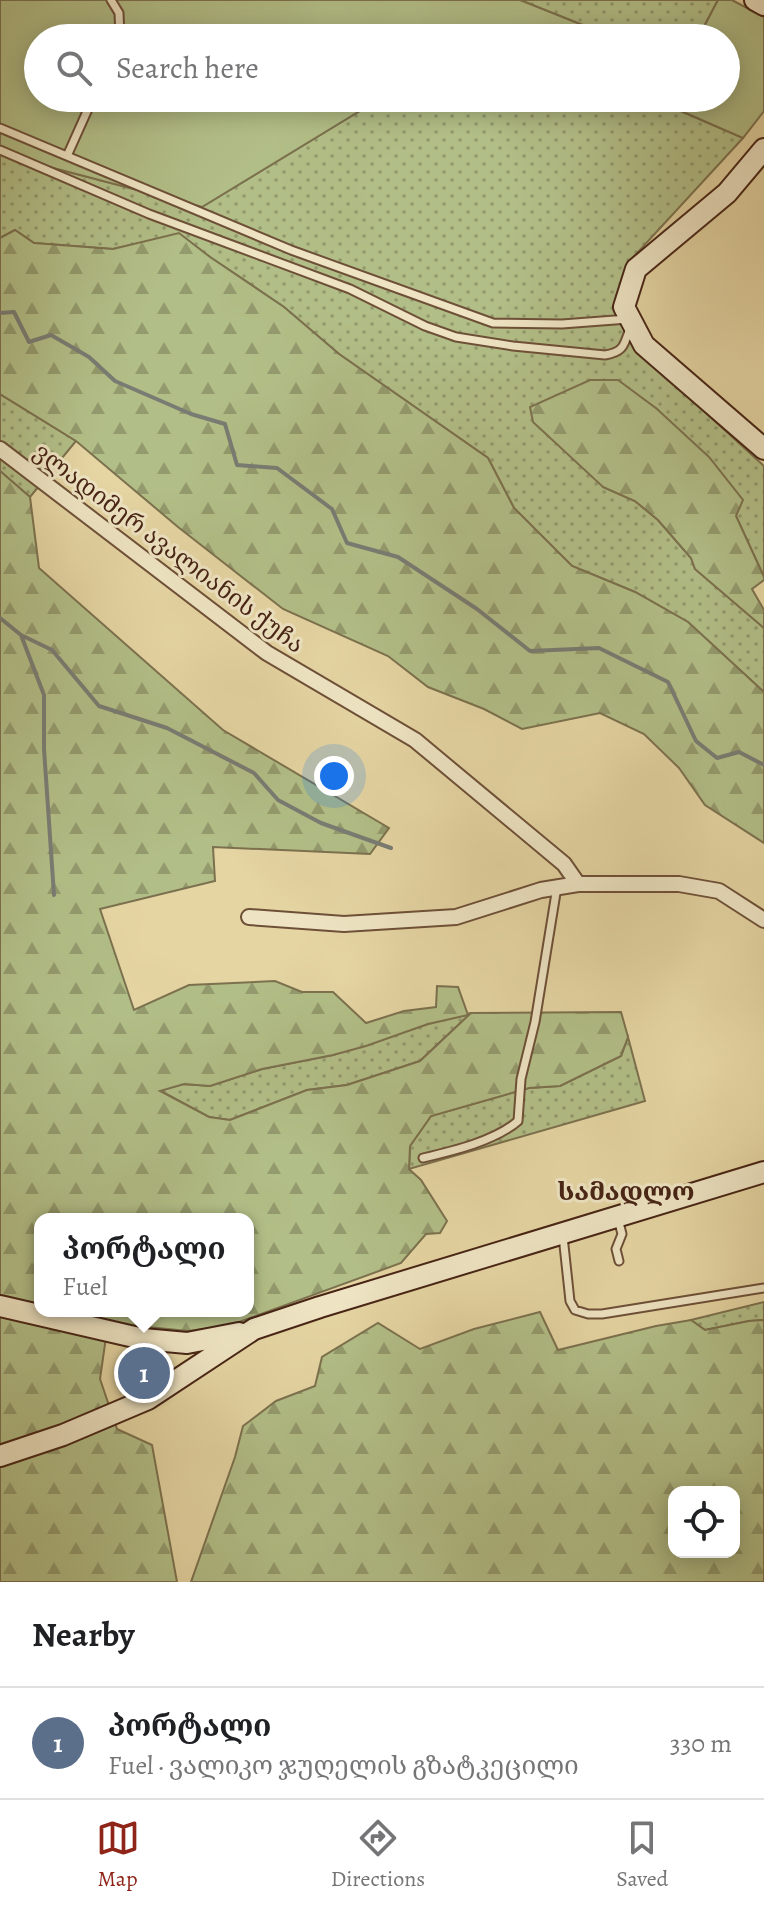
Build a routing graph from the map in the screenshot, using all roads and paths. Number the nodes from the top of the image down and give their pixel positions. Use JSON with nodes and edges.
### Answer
{"nodes":[{"id":1,"x":111,"y":0,"type":"edge"},
{"id":2,"x":755,"y":0,"type":"edge"},
{"id":3,"x":764,"y":5,"type":"edge"},
{"id":4,"x":119,"y":24,"type":"edge"},
{"id":5,"x":87,"y":112,"type":"edge"},
{"id":6,"x":0,"y":128,"type":"edge"},
{"id":7,"x":764,"y":149,"type":"edge"},
{"id":8,"x":0,"y":150,"type":"edge"},
{"id":9,"x":67,"y":156,"type":"junction"},
{"id":10,"x":631,"y":321,"type":"junction"},
{"id":11,"x":0,"y":449,"type":"edge"},
{"id":12,"x":764,"y":449,"type":"edge"},
{"id":13,"x":578,"y":884,"type":"junction"},
{"id":14,"x":557,"y":887,"type":"junction"},
{"id":15,"x":249,"y":917,"type":"dead end"},
{"id":16,"x":764,"y":920,"type":"edge"},
{"id":17,"x":423,"y":1158,"type":"dead end"},
{"id":18,"x":764,"y":1172,"type":"edge"},
{"id":19,"x":618,"y":1217,"type":"junction"},
{"id":20,"x":563,"y":1234,"type":"junction"},
{"id":21,"x":619,"y":1261,"type":"dead end"},
{"id":22,"x":764,"y":1288,"type":"edge"},
{"id":23,"x":0,"y":1306,"type":"edge"},
{"id":24,"x":34,"y":1314,"type":"edge"},
{"id":25,"x":48,"y":1317,"type":"edge"},
{"id":26,"x":254,"y":1329,"type":"junction"},
{"id":27,"x":0,"y":1456,"type":"edge"}],
"edges":[{"from":1,"to":4,"type":"lane"},
{"from":2,"to":3,"type":"main road"},
{"from":5,"to":9,"type":"lane"},
{"from":6,"to":9,"type":"lane"},
{"from":7,"to":10,"type":"main road"},
{"from":8,"to":10,"type":"lane"},
{"from":9,"to":10,"type":"lane"},
{"from":10,"to":12,"type":"main road"},
{"from":11,"to":13,"type":"street","name":"ვლადიმერ ავალიანის ქუჩა"},
{"from":13,"to":14,"type":"street"},
{"from":13,"to":16,"type":"street"},
{"from":14,"to":15,"type":"street"},
{"from":14,"to":17,"type":"lane"},
{"from":18,"to":19,"type":"main road"},
{"from":19,"to":20,"type":"main road"},
{"from":19,"to":21,"type":"lane"},
{"from":20,"to":22,"type":"lane"},
{"from":20,"to":26,"type":"main road"},
{"from":23,"to":24,"type":"main road"},
{"from":25,"to":26,"type":"main road"},
{"from":26,"to":27,"type":"main road"}]}
